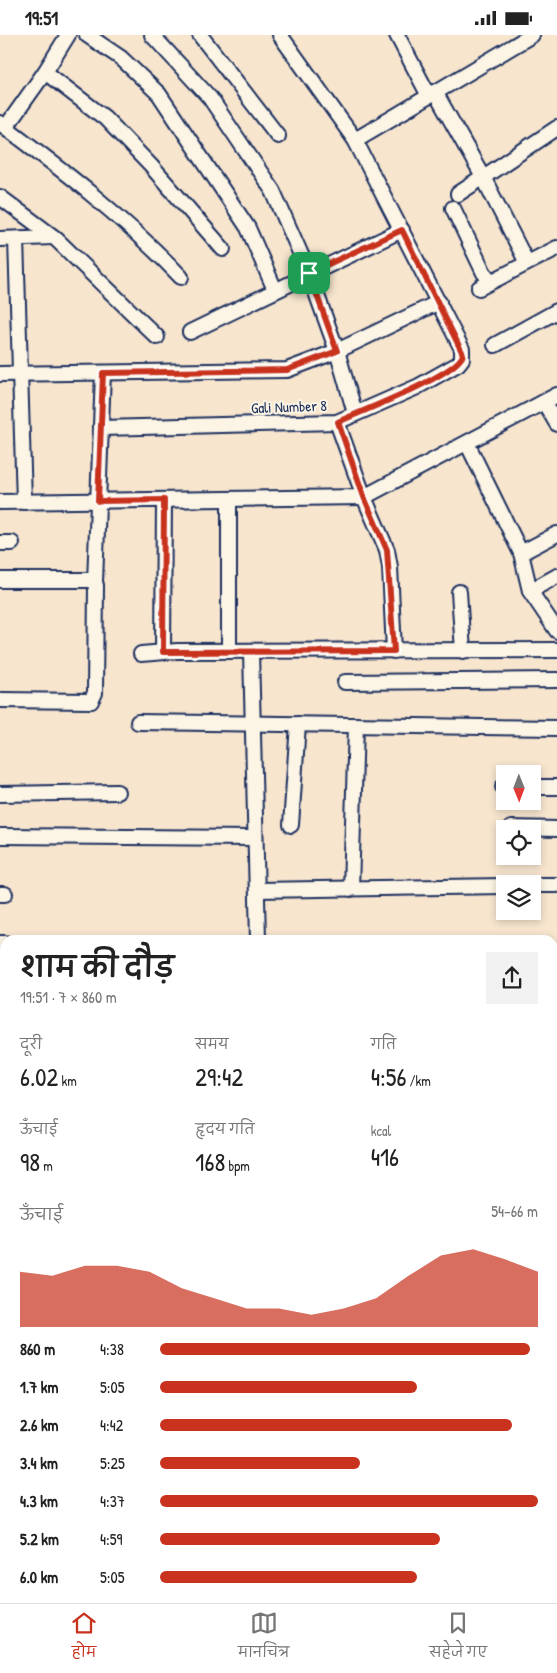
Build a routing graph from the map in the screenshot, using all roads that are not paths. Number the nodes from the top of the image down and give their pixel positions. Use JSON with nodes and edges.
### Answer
{"nodes":[{"id":1,"x":68,"y":35,"type":"edge"},
{"id":2,"x":87,"y":35,"type":"edge"},
{"id":3,"x":152,"y":35,"type":"edge"},
{"id":4,"x":200,"y":35,"type":"edge"},
{"id":5,"x":280,"y":35,"type":"edge"},
{"id":6,"x":397,"y":35,"type":"edge"},
{"id":7,"x":532,"y":35,"type":"edge"},
{"id":8,"x":45,"y":72,"type":"junction"},
{"id":9,"x":432,"y":94,"type":"junction"},
{"id":10,"x":3,"y":125,"type":"edge"},
{"id":11,"x":557,"y":128,"type":"edge"},
{"id":12,"x":278,"y":136,"type":"dead end"},
{"id":13,"x":355,"y":140,"type":"junction"},
{"id":14,"x":484,"y":177,"type":"junction"},
{"id":15,"x":458,"y":194,"type":"dead end"},
{"id":16,"x":0,"y":197,"type":"edge"},
{"id":17,"x":454,"y":207,"type":"dead end"},
{"id":18,"x":402,"y":230,"type":"junction"},
{"id":19,"x":53,"y":237,"type":"junction"},
{"id":20,"x":0,"y":239,"type":"edge"},
{"id":21,"x":16,"y":239,"type":"junction"},
{"id":22,"x":557,"y":248,"type":"edge"},
{"id":23,"x":223,"y":249,"type":"dead end"},
{"id":24,"x":527,"y":263,"type":"junction"},
{"id":25,"x":309,"y":273,"type":"junction"},
{"id":26,"x":181,"y":277,"type":"dead end"},
{"id":27,"x":275,"y":290,"type":"junction"},
{"id":28,"x":439,"y":302,"type":"junction"},
{"id":29,"x":557,"y":311,"type":"edge"},
{"id":30,"x":190,"y":332,"type":"dead end"},
{"id":31,"x":156,"y":337,"type":"dead end"},
{"id":32,"x":495,"y":345,"type":"dead end"},
{"id":33,"x":337,"y":351,"type":"junction"},
{"id":34,"x":20,"y":373,"type":"junction"},
{"id":35,"x":103,"y":373,"type":"junction"},
{"id":36,"x":0,"y":374,"type":"edge"},
{"id":37,"x":557,"y":395,"type":"edge"},
{"id":38,"x":544,"y":402,"type":"junction"},
{"id":39,"x":355,"y":413,"type":"junction"},
{"id":40,"x":338,"y":422,"type":"junction"},
{"id":41,"x":557,"y":425,"type":"edge"},
{"id":42,"x":101,"y":428,"type":"junction"},
{"id":43,"x":468,"y":443,"type":"junction"},
{"id":44,"x":364,"y":497,"type":"junction"},
{"id":45,"x":229,"y":499,"type":"junction"},
{"id":46,"x":164,"y":500,"type":"junction"},
{"id":47,"x":98,"y":501,"type":"junction"},
{"id":48,"x":0,"y":502,"type":"edge"},
{"id":49,"x":24,"y":502,"type":"junction"},
{"id":50,"x":557,"y":534,"type":"edge"},
{"id":51,"x":521,"y":553,"type":"junction"},
{"id":52,"x":557,"y":576,"type":"edge"},
{"id":53,"x":0,"y":580,"type":"edge"},
{"id":54,"x":95,"y":582,"type":"junction"},
{"id":55,"x":530,"y":591,"type":"junction"},
{"id":56,"x":460,"y":592,"type":"dead end"},
{"id":57,"x":557,"y":631,"type":"edge"},
{"id":58,"x":557,"y":650,"type":"edge"},
{"id":59,"x":229,"y":651,"type":"junction"},
{"id":60,"x":251,"y":651,"type":"junction"},
{"id":61,"x":394,"y":651,"type":"junction"},
{"id":62,"x":463,"y":651,"type":"junction"},
{"id":63,"x":163,"y":652,"type":"junction"},
{"id":64,"x":141,"y":654,"type":"dead end"},
{"id":65,"x":557,"y":680,"type":"edge"},
{"id":66,"x":345,"y":682,"type":"dead end"},
{"id":67,"x":0,"y":700,"type":"edge"},
{"id":68,"x":138,"y":722,"type":"dead end"},
{"id":69,"x":252,"y":724,"type":"junction"},
{"id":70,"x":298,"y":725,"type":"junction"},
{"id":71,"x":356,"y":725,"type":"junction"},
{"id":72,"x":557,"y":728,"type":"edge"},
{"id":73,"x":541,"y":787,"type":"edge"},
{"id":74,"x":557,"y":787,"type":"edge"},
{"id":75,"x":117,"y":792,"type":"dead end"},
{"id":76,"x":0,"y":794,"type":"edge"},
{"id":77,"x":291,"y":825,"type":"dead end"},
{"id":78,"x":541,"y":829,"type":"edge"},
{"id":79,"x":557,"y":829,"type":"edge"},
{"id":80,"x":0,"y":836,"type":"edge"},
{"id":81,"x":255,"y":838,"type":"junction"},
{"id":82,"x":541,"y":885,"type":"edge"},
{"id":83,"x":557,"y":885,"type":"edge"},
{"id":84,"x":496,"y":886,"type":"edge"},
{"id":85,"x":351,"y":889,"type":"junction"},
{"id":86,"x":257,"y":890,"type":"junction"},
{"id":87,"x":258,"y":935,"type":"edge"}],
"edges":[{"from":1,"to":8,"type":"street"},
{"from":2,"to":27,"type":"street"},
{"from":3,"to":25,"type":"street"},
{"from":4,"to":12,"type":"street"},
{"from":5,"to":13,"type":"street"},
{"from":6,"to":9,"type":"street"},
{"from":7,"to":9,"type":"street"},
{"from":8,"to":10,"type":"street"},
{"from":8,"to":23,"type":"street"},
{"from":9,"to":13,"type":"street"},
{"from":9,"to":14,"type":"street"},
{"from":10,"to":26,"type":"street"},
{"from":11,"to":14,"type":"street"},
{"from":13,"to":18,"type":"street"},
{"from":14,"to":15,"type":"street"},
{"from":14,"to":24,"type":"street"},
{"from":16,"to":19,"type":"street"},
{"from":17,"to":24,"type":"street"},
{"from":18,"to":25,"type":"street"},
{"from":18,"to":28,"type":"street"},
{"from":19,"to":21,"type":"street"},
{"from":19,"to":31,"type":"street"},
{"from":20,"to":21,"type":"street"},
{"from":21,"to":34,"type":"street"},
{"from":22,"to":24,"type":"street"},
{"from":25,"to":27,"type":"street"},
{"from":25,"to":33,"type":"street"},
{"from":27,"to":30,"type":"street"},
{"from":28,"to":33,"type":"street"},
{"from":28,"to":39,"type":"street","name":"Gali Number 8"},
{"from":29,"to":32,"type":"street"},
{"from":33,"to":35,"type":"street"},
{"from":33,"to":39,"type":"street"},
{"from":34,"to":35,"type":"street"},
{"from":34,"to":36,"type":"street"},
{"from":34,"to":49,"type":"street"},
{"from":35,"to":42,"type":"street"},
{"from":37,"to":38,"type":"street"},
{"from":38,"to":41,"type":"street"},
{"from":38,"to":43,"type":"street"},
{"from":39,"to":40,"type":"street","name":"Gali Number 8"},
{"from":40,"to":42,"type":"street","name":"Gali Number 8"},
{"from":40,"to":44,"type":"street"},
{"from":42,"to":47,"type":"street"},
{"from":43,"to":44,"type":"street"},
{"from":43,"to":51,"type":"street"},
{"from":44,"to":45,"type":"street"},
{"from":44,"to":61,"type":"street"},
{"from":45,"to":46,"type":"street"},
{"from":45,"to":59,"type":"street"},
{"from":46,"to":47,"type":"street"},
{"from":46,"to":63,"type":"street"},
{"from":47,"to":49,"type":"street"},
{"from":47,"to":54,"type":"street"},
{"from":48,"to":49,"type":"street"},
{"from":50,"to":51,"type":"street"},
{"from":51,"to":55,"type":"street"},
{"from":52,"to":55,"type":"street"},
{"from":53,"to":54,"type":"street"},
{"from":54,"to":67,"type":"street"},
{"from":55,"to":57,"type":"street"},
{"from":56,"to":62,"type":"street"},
{"from":58,"to":62,"type":"street"},
{"from":59,"to":60,"type":"street"},
{"from":59,"to":63,"type":"street"},
{"from":60,"to":61,"type":"street"},
{"from":60,"to":69,"type":"street"},
{"from":61,"to":62,"type":"street"},
{"from":63,"to":64,"type":"street"},
{"from":65,"to":66,"type":"street"},
{"from":68,"to":69,"type":"street"},
{"from":69,"to":70,"type":"street"},
{"from":69,"to":81,"type":"street"},
{"from":70,"to":71,"type":"street"},
{"from":70,"to":77,"type":"street"},
{"from":71,"to":72,"type":"street"},
{"from":71,"to":85,"type":"street"},
{"from":73,"to":74,"type":"street"},
{"from":75,"to":76,"type":"street"},
{"from":78,"to":79,"type":"street"},
{"from":80,"to":81,"type":"street"},
{"from":81,"to":86,"type":"street"},
{"from":82,"to":83,"type":"street"},
{"from":84,"to":85,"type":"street"},
{"from":85,"to":86,"type":"street"},
{"from":86,"to":87,"type":"street"}]}
